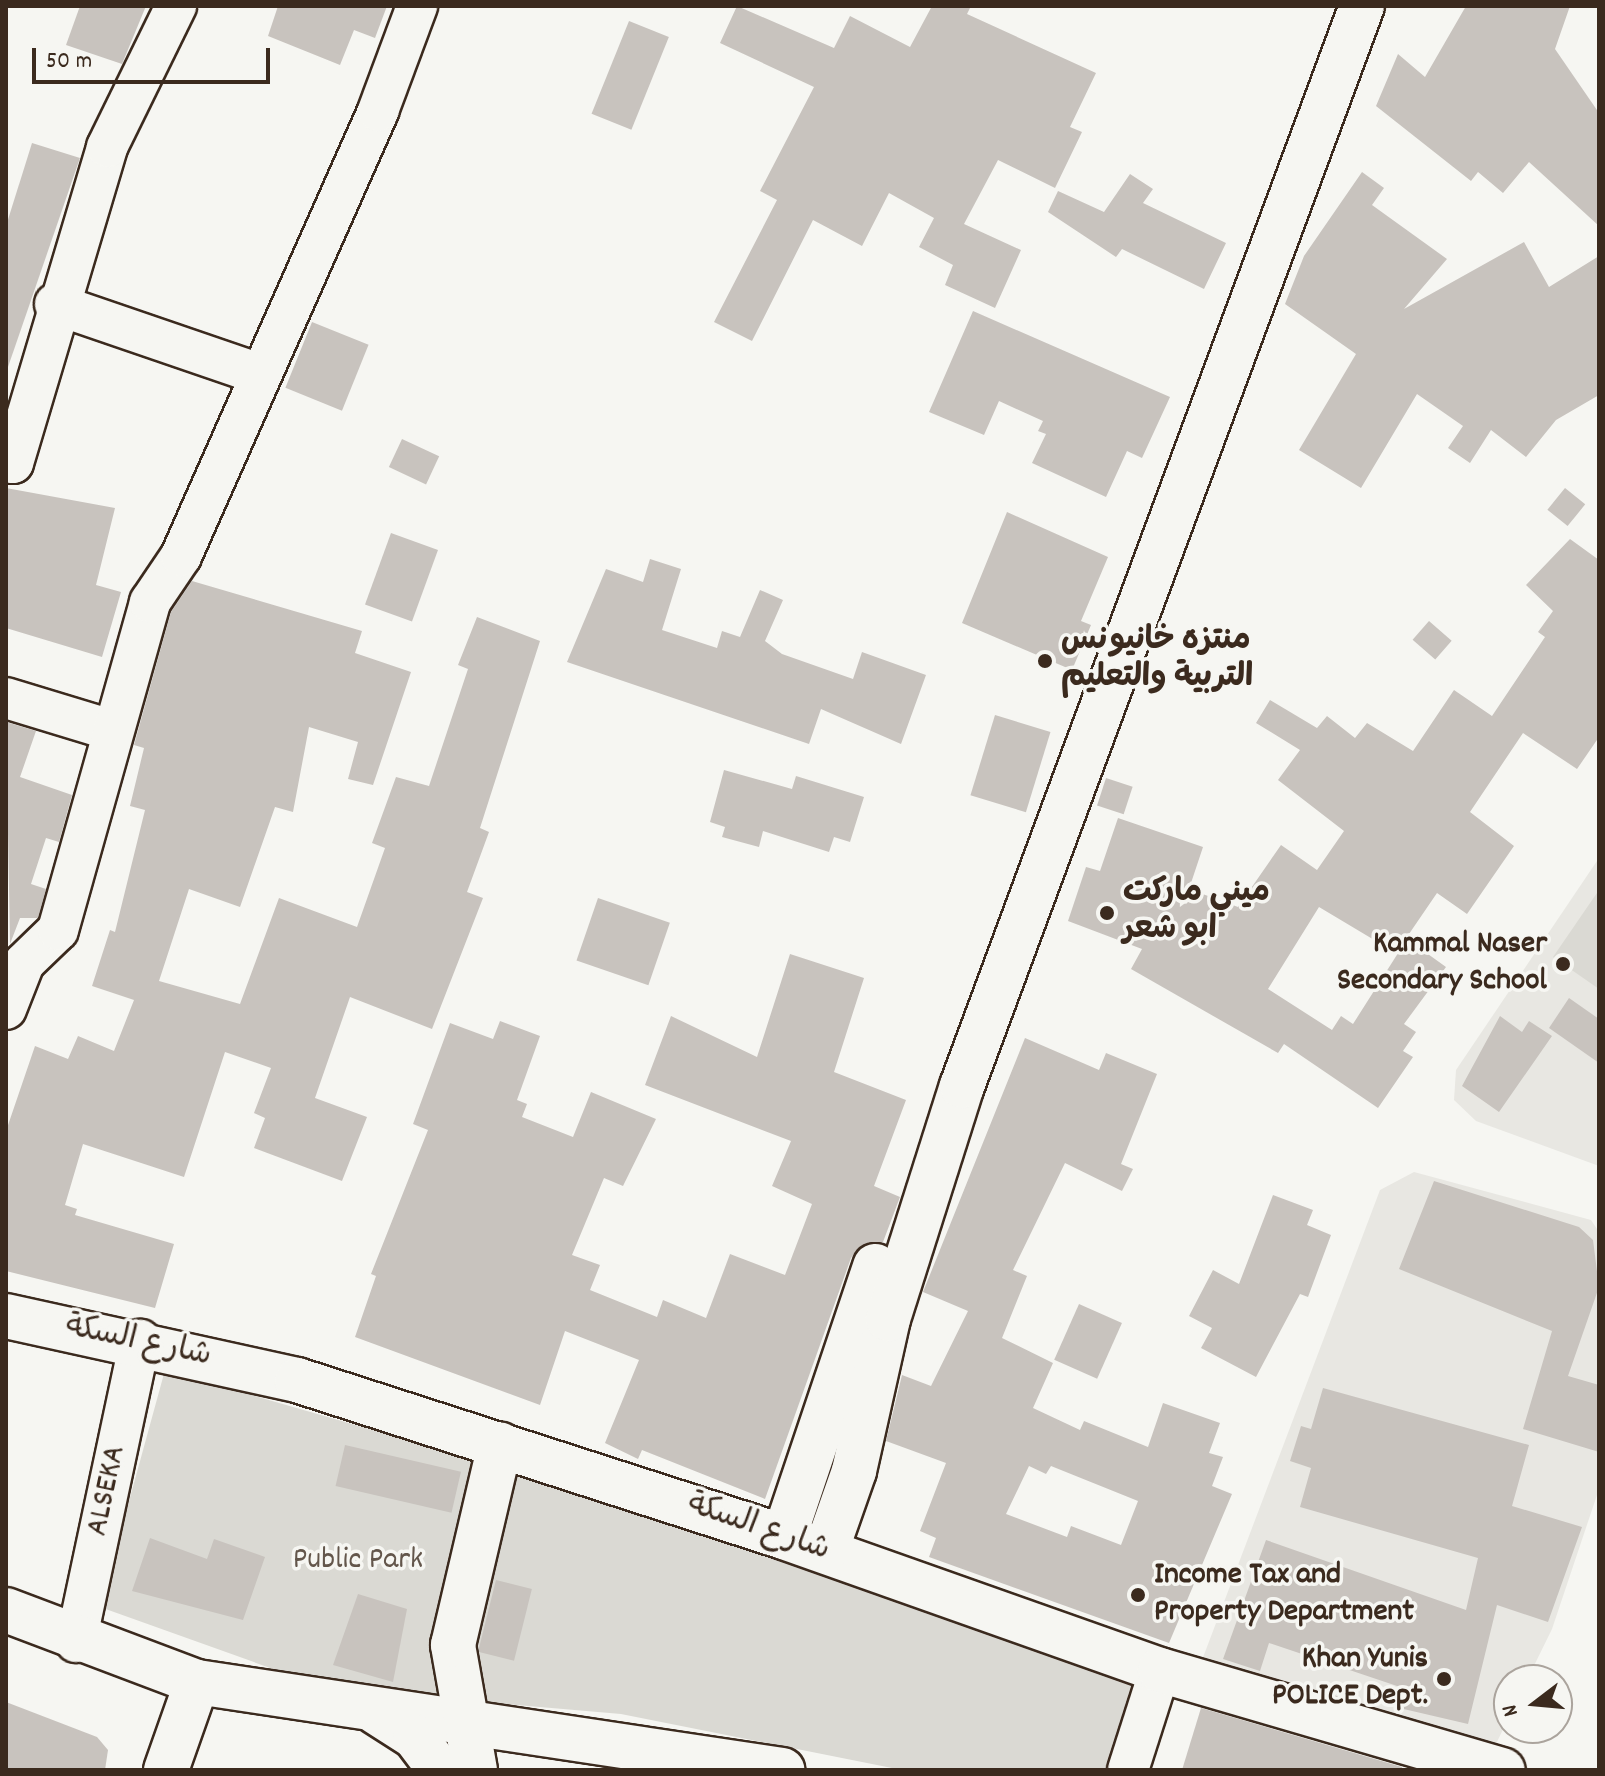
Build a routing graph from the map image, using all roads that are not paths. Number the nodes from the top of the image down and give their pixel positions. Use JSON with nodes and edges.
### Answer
{"nodes":[{"id":1,"x":176,"y":6,"type":"edge"},
{"id":2,"x":417,"y":6,"type":"edge"},
{"id":3,"x":1339,"y":6,"type":"edge"},
{"id":4,"x":1362,"y":6,"type":"edge"},
{"id":5,"x":55,"y":304,"type":"junction"},
{"id":6,"x":257,"y":373,"type":"junction"},
{"id":7,"x":6,"y":462,"type":"edge"},
{"id":8,"x":6,"y":698,"type":"edge"},
{"id":9,"x":111,"y":730,"type":"junction"},
{"id":10,"x":6,"y":1009,"type":"edge"},
{"id":11,"x":6,"y":1316,"type":"edge"},
{"id":12,"x":140,"y":1340,"type":"junction"},
{"id":13,"x":500,"y":1444,"type":"junction"},
{"id":14,"x":784,"y":1537,"type":"junction"},
{"id":15,"x":826,"y":1551,"type":"junction"},
{"id":16,"x":6,"y":1610,"type":"edge"},
{"id":17,"x":76,"y":1642,"type":"junction"},
{"id":18,"x":1160,"y":1670,"type":"junction"},
{"id":19,"x":197,"y":1682,"type":"junction"},
{"id":20,"x":371,"y":1709,"type":"junction"},
{"id":21,"x":470,"y":1725,"type":"junction"},
{"id":22,"x":668,"y":1751,"type":"junction"},
{"id":23,"x":166,"y":1770,"type":"edge"},
{"id":24,"x":440,"y":1770,"type":"edge"},
{"id":25,"x":475,"y":1770,"type":"edge"},
{"id":26,"x":604,"y":1770,"type":"edge"},
{"id":27,"x":782,"y":1770,"type":"edge"},
{"id":28,"x":1128,"y":1770,"type":"edge"},
{"id":29,"x":1503,"y":1770,"type":"edge"}],
"edges":[{"from":1,"to":5,"type":"street"},
{"from":2,"to":6,"type":"street"},
{"from":3,"to":14,"type":"main road"},
{"from":4,"to":15,"type":"main road"},
{"from":5,"to":6,"type":"street"},
{"from":5,"to":7,"type":"street"},
{"from":6,"to":9,"type":"street"},
{"from":8,"to":9,"type":"street"},
{"from":9,"to":10,"type":"street"},
{"from":11,"to":12,"type":"main road","name":"شارع السكة"},
{"from":12,"to":13,"type":"main road","name":"شارع السكة"},
{"from":12,"to":17,"type":"street","name":"ALSEKA"},
{"from":13,"to":14,"type":"main road","name":"شارع السكة"},
{"from":13,"to":21,"type":"main road"},
{"from":14,"to":15,"type":"main road","name":"شارع السكة"},
{"from":15,"to":18,"type":"main road","name":"شارع السكة"},
{"from":16,"to":17,"type":"main road"},
{"from":17,"to":19,"type":"main road"},
{"from":18,"to":28,"type":"street"},
{"from":18,"to":29,"type":"main road","name":"شارع السكة"},
{"from":19,"to":20,"type":"main road"},
{"from":19,"to":23,"type":"main road"},
{"from":20,"to":21,"type":"main road"},
{"from":20,"to":24,"type":"main road"},
{"from":21,"to":22,"type":"main road"},
{"from":21,"to":25,"type":"main road"},
{"from":22,"to":26,"type":"main road"},
{"from":22,"to":27,"type":"main road"}]}
